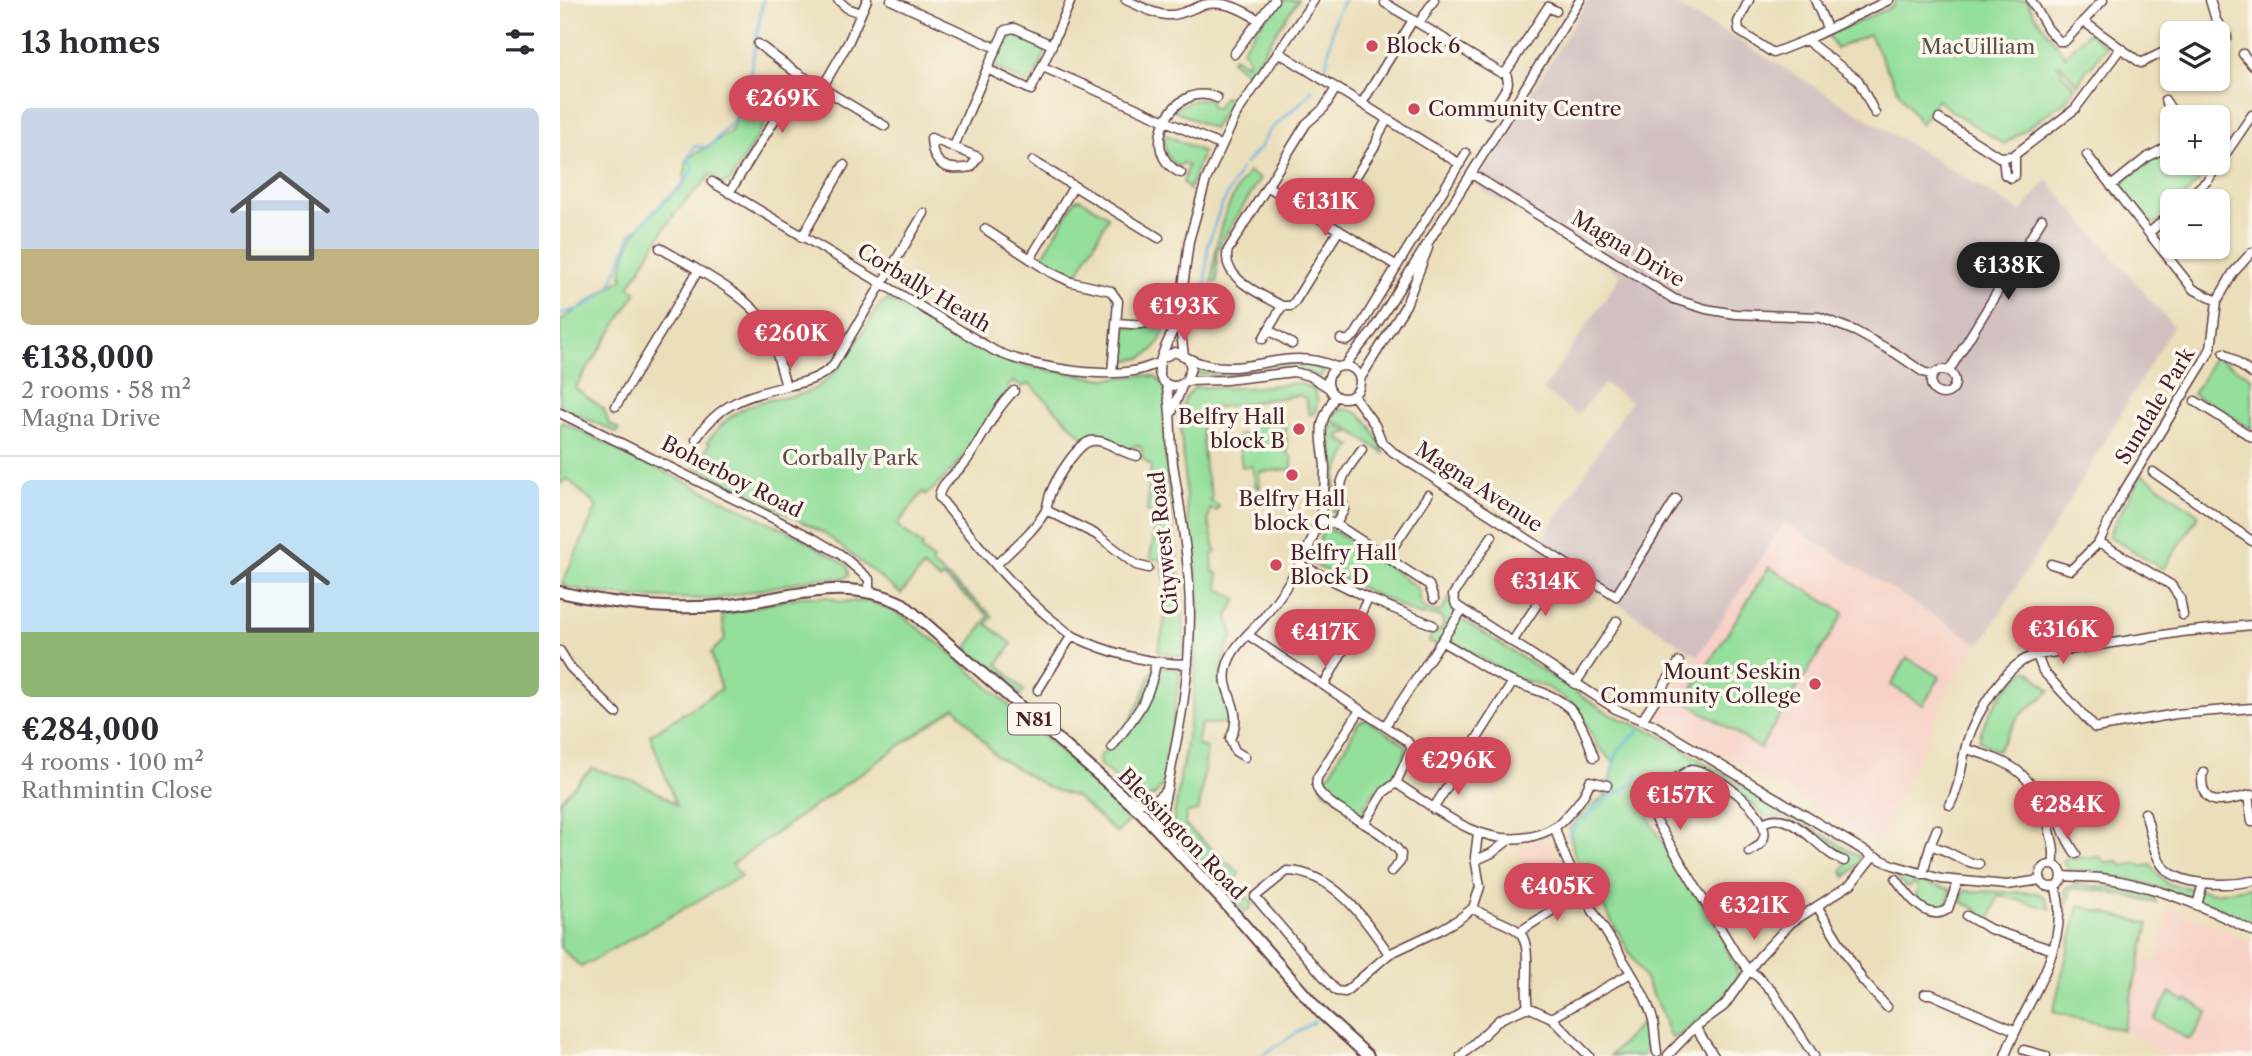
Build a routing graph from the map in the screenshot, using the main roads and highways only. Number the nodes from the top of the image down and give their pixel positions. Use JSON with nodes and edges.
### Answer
{"nodes":[{"id":1,"x":560,"y":592,"type":"edge"},
{"id":2,"x":1368,"y":1056,"type":"edge"}],
"edges":[{"from":1,"to":2,"type":"main road","name":"Blessington Road","number":"N81"}]}
